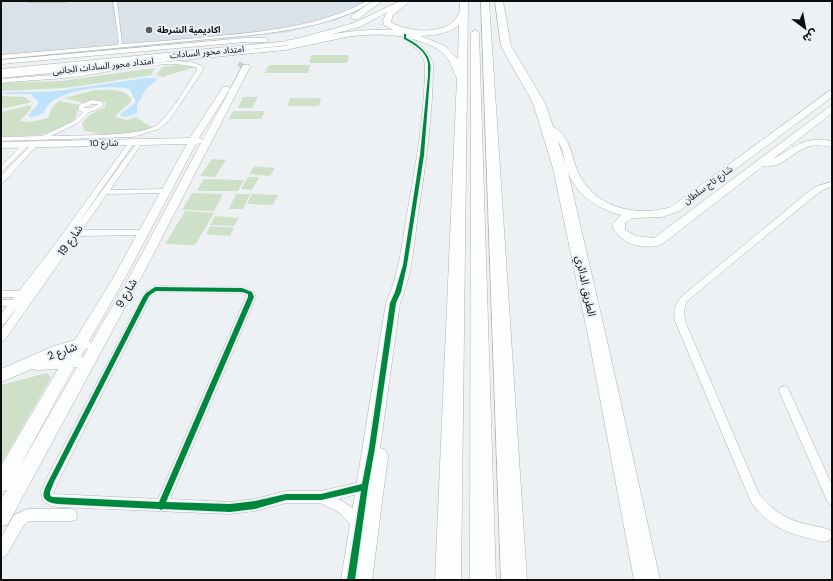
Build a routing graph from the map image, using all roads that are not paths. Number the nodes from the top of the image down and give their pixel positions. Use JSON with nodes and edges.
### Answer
{"nodes":[{"id":1,"x":29,"y":1,"type":"edge"},
{"id":2,"x":66,"y":1,"type":"edge"},
{"id":3,"x":115,"y":1,"type":"edge"},
{"id":4,"x":358,"y":1,"type":"edge"},
{"id":5,"x":370,"y":1,"type":"edge"},
{"id":6,"x":378,"y":1,"type":"edge"},
{"id":7,"x":388,"y":1,"type":"edge"},
{"id":8,"x":405,"y":1,"type":"edge"},
{"id":9,"x":485,"y":1,"type":"edge"},
{"id":10,"x":499,"y":1,"type":"edge"},
{"id":11,"x":509,"y":1,"type":"edge"},
{"id":12,"x":468,"y":4,"type":"edge"},
{"id":13,"x":122,"y":8,"type":"dead end"},
{"id":14,"x":355,"y":17,"type":"junction"},
{"id":15,"x":502,"y":23,"type":"junction"},
{"id":16,"x":370,"y":32,"type":"junction"},
{"id":17,"x":408,"y":34,"type":"junction"},
{"id":18,"x":266,"y":40,"type":"junction"},
{"id":19,"x":427,"y":40,"type":"junction"},
{"id":20,"x":289,"y":43,"type":"junction"},
{"id":21,"x":120,"y":44,"type":"junction"},
{"id":22,"x":127,"y":44,"type":"junction"},
{"id":23,"x":258,"y":51,"type":"junction"},
{"id":24,"x":244,"y":52,"type":"junction"},
{"id":25,"x":1,"y":53,"type":"edge"},
{"id":26,"x":1,"y":57,"type":"edge"},
{"id":27,"x":177,"y":58,"type":"junction"},
{"id":28,"x":1,"y":62,"type":"edge"},
{"id":29,"x":1,"y":65,"type":"edge"},
{"id":30,"x":63,"y":65,"type":"junction"},
{"id":31,"x":244,"y":65,"type":"junction"},
{"id":32,"x":200,"y":67,"type":"junction"},
{"id":33,"x":1,"y":72,"type":"edge"},
{"id":34,"x":74,"y":72,"type":"junction"},
{"id":35,"x":1,"y":76,"type":"edge"},
{"id":36,"x":463,"y":80,"type":"junction"},
{"id":37,"x":1,"y":81,"type":"edge"},
{"id":38,"x":832,"y":94,"type":"edge"},
{"id":39,"x":87,"y":111,"type":"dead end"},
{"id":40,"x":830,"y":114,"type":"edge"},
{"id":41,"x":76,"y":122,"type":"junction"},
{"id":42,"x":548,"y":128,"type":"junction"},
{"id":43,"x":81,"y":137,"type":"junction"},
{"id":44,"x":1,"y":139,"type":"edge"},
{"id":45,"x":832,"y":144,"type":"edge"},
{"id":46,"x":1,"y":145,"type":"edge"},
{"id":47,"x":30,"y":145,"type":"junction"},
{"id":48,"x":198,"y":145,"type":"junction"},
{"id":49,"x":133,"y":146,"type":"junction"},
{"id":50,"x":1,"y":151,"type":"edge"},
{"id":51,"x":758,"y":165,"type":"junction"},
{"id":52,"x":1,"y":170,"type":"edge"},
{"id":53,"x":1,"y":180,"type":"edge"},
{"id":54,"x":832,"y":184,"type":"edge"},
{"id":55,"x":166,"y":191,"type":"junction"},
{"id":56,"x":104,"y":192,"type":"junction"},
{"id":57,"x":638,"y":214,"type":"junction"},
{"id":58,"x":76,"y":233,"type":"junction"},
{"id":59,"x":143,"y":233,"type":"junction"},
{"id":60,"x":120,"y":276,"type":"junction"},
{"id":61,"x":136,"y":276,"type":"junction"},
{"id":62,"x":398,"y":292,"type":"junction"},
{"id":63,"x":1,"y":294,"type":"edge"},
{"id":64,"x":21,"y":294,"type":"junction"},
{"id":65,"x":32,"y":294,"type":"junction"},
{"id":66,"x":1,"y":303,"type":"edge"},
{"id":67,"x":14,"y":303,"type":"junction"},
{"id":68,"x":25,"y":303,"type":"junction"},
{"id":69,"x":1,"y":321,"type":"edge"},
{"id":70,"x":1,"y":338,"type":"edge"},
{"id":71,"x":98,"y":343,"type":"junction"},
{"id":72,"x":80,"y":344,"type":"junction"},
{"id":73,"x":70,"y":361,"type":"junction"},
{"id":74,"x":88,"y":362,"type":"junction"},
{"id":75,"x":27,"y":365,"type":"junction"},
{"id":76,"x":3,"y":374,"type":"edge"},
{"id":77,"x":784,"y":390,"type":"dead end"},
{"id":78,"x":50,"y":397,"type":"junction"},
{"id":79,"x":68,"y":398,"type":"junction"},
{"id":80,"x":1,"y":483,"type":"edge"},
{"id":81,"x":365,"y":487,"type":"junction"},
{"id":82,"x":321,"y":497,"type":"junction"},
{"id":83,"x":832,"y":499,"type":"edge"},
{"id":84,"x":161,"y":506,"type":"junction"},
{"id":85,"x":71,"y":515,"type":"dead end"},
{"id":86,"x":1,"y":517,"type":"edge"},
{"id":87,"x":364,"y":526,"type":"junction"},
{"id":88,"x":825,"y":535,"type":"dead end"},
{"id":89,"x":1,"y":551,"type":"edge"},
{"id":90,"x":351,"y":580,"type":"edge"},
{"id":91,"x":362,"y":580,"type":"edge"},
{"id":92,"x":448,"y":580,"type":"edge"},
{"id":93,"x":483,"y":580,"type":"edge"},
{"id":94,"x":514,"y":580,"type":"edge"},
{"id":95,"x":647,"y":580,"type":"edge"}],
"edges":[{"from":1,"to":2,"type":"street"},
{"from":3,"to":21,"type":"street"},
{"from":4,"to":22,"type":"street"},
{"from":5,"to":22,"type":"street"},
{"from":6,"to":14,"type":"highway"},
{"from":7,"to":14,"type":"main road","name":"امتداد محور السادات"},
{"from":8,"to":17,"type":"highway"},
{"from":8,"to":20,"type":"main road","name":"امتداد محور السادات"},
{"from":9,"to":94,"type":"highway"},
{"from":10,"to":15,"type":"highway","name":"الطريق الدائري"},
{"from":11,"to":15,"type":"highway"},
{"from":12,"to":17,"type":"highway"},
{"from":12,"to":36,"type":"highway"},
{"from":12,"to":93,"type":"highway"},
{"from":13,"to":22,"type":"street"},
{"from":14,"to":18,"type":"main road","name":"امتداد محور السادات"},
{"from":15,"to":42,"type":"highway","name":"الطريق الدائري"},
{"from":16,"to":17,"type":"highway"},
{"from":16,"to":20,"type":"highway"},
{"from":16,"to":23,"type":"street","name":"امتداد محور السادات الجانبى"},
{"from":17,"to":19,"type":"highway"},
{"from":17,"to":19,"type":"highway"},
{"from":17,"to":62,"type":"street"},
{"from":18,"to":28,"type":"street"},
{"from":18,"to":29,"type":"main road","name":"امتداد محور السادات"},
{"from":19,"to":36,"type":"highway"},
{"from":20,"to":30,"type":"main road","name":"امتداد محور السادات"},
{"from":21,"to":22,"type":"street"},
{"from":21,"to":25,"type":"street"},
{"from":21,"to":26,"type":"street"},
{"from":23,"to":24,"type":"street","name":"امتداد محور السادات الجانبى"},
{"from":23,"to":31,"type":"street","name":"شارع 9"},
{"from":24,"to":27,"type":"street","name":"امتداد محور السادات الجانبى"},
{"from":24,"to":31,"type":"street","name":"شارع 9"},
{"from":27,"to":32,"type":"street"},
{"from":27,"to":34,"type":"street","name":"امتداد محور السادات الجانبى"},
{"from":30,"to":33,"type":"main road","name":"امتداد محور السادات"},
{"from":30,"to":34,"type":"main road"},
{"from":31,"to":48,"type":"street","name":"شارع 9"},
{"from":32,"to":34,"type":"street"},
{"from":32,"to":43,"type":"street"},
{"from":34,"to":35,"type":"street","name":"امتداد محور السادات الجانبى"},
{"from":34,"to":37,"type":"street"},
{"from":36,"to":92,"type":"highway"},
{"from":38,"to":57,"type":"street","name":"شارع تاج سلطان"},
{"from":39,"to":41,"type":"street"},
{"from":40,"to":51,"type":"street","name":"شارع تاج سلطان"},
{"from":41,"to":43,"type":"street"},
{"from":41,"to":47,"type":"street"},
{"from":42,"to":57,"type":"street","name":"شارع تاج سلطان"},
{"from":42,"to":95,"type":"highway","name":"الطريق الدائري"},
{"from":43,"to":47,"type":"street"},
{"from":44,"to":47,"type":"street"},
{"from":45,"to":51,"type":"street"},
{"from":46,"to":47,"type":"street","name":"شارع 10"},
{"from":47,"to":49,"type":"street","name":"شارع 10"},
{"from":47,"to":50,"type":"street","name":"شارع 10"},
{"from":47,"to":52,"type":"street"},
{"from":47,"to":53,"type":"street"},
{"from":48,"to":49,"type":"street","name":"شارع 10"},
{"from":48,"to":55,"type":"street","name":"شارع 9"},
{"from":48,"to":61,"type":"street","name":"شارع 9"},
{"from":49,"to":56,"type":"street","name":"شارع 19"},
{"from":49,"to":64,"type":"street","name":"شارع 19"},
{"from":51,"to":57,"type":"street","name":"شارع تاج سلطان"},
{"from":54,"to":88,"type":"street"},
{"from":55,"to":56,"type":"street"},
{"from":55,"to":59,"type":"street","name":"شارع 9"},
{"from":56,"to":58,"type":"street","name":"شارع 19"},
{"from":58,"to":59,"type":"street"},
{"from":58,"to":65,"type":"street","name":"شارع 19"},
{"from":59,"to":60,"type":"street","name":"شارع 9"},
{"from":60,"to":61,"type":"street"},
{"from":60,"to":72,"type":"street","name":"شارع 9"},
{"from":61,"to":71,"type":"street","name":"شارع 9"},
{"from":62,"to":81,"type":"street"},
{"from":62,"to":87,"type":"street"},
{"from":63,"to":64,"type":"street"},
{"from":64,"to":65,"type":"street"},
{"from":64,"to":67,"type":"street","name":"شارع 19"},
{"from":65,"to":68,"type":"street","name":"شارع 19"},
{"from":66,"to":67,"type":"street"},
{"from":67,"to":68,"type":"street"},
{"from":67,"to":69,"type":"street","name":"شارع 19"},
{"from":68,"to":70,"type":"street","name":"شارع 19"},
{"from":71,"to":72,"type":"street","name":"شارع 2"},
{"from":71,"to":74,"type":"street","name":"شارع 9"},
{"from":72,"to":73,"type":"street","name":"شارع 9"},
{"from":72,"to":75,"type":"street","name":"شارع 2"},
{"from":73,"to":74,"type":"street","name":"شارع 2"},
{"from":73,"to":75,"type":"street","name":"شارع 2"},
{"from":73,"to":78,"type":"street","name":"شارع 9"},
{"from":74,"to":79,"type":"street","name":"شارع 9"},
{"from":75,"to":76,"type":"street","name":"شارع 2"},
{"from":77,"to":83,"type":"street"},
{"from":78,"to":79,"type":"street"},
{"from":78,"to":80,"type":"street","name":"شارع 9"},
{"from":79,"to":86,"type":"street","name":"شارع 9"},
{"from":81,"to":82,"type":"street"},
{"from":81,"to":87,"type":"street"},
{"from":82,"to":84,"type":"street"},
{"from":82,"to":87,"type":"street"},
{"from":84,"to":84,"type":"street"},
{"from":85,"to":89,"type":"street"},
{"from":87,"to":90,"type":"street"},
{"from":87,"to":91,"type":"street"}]}
